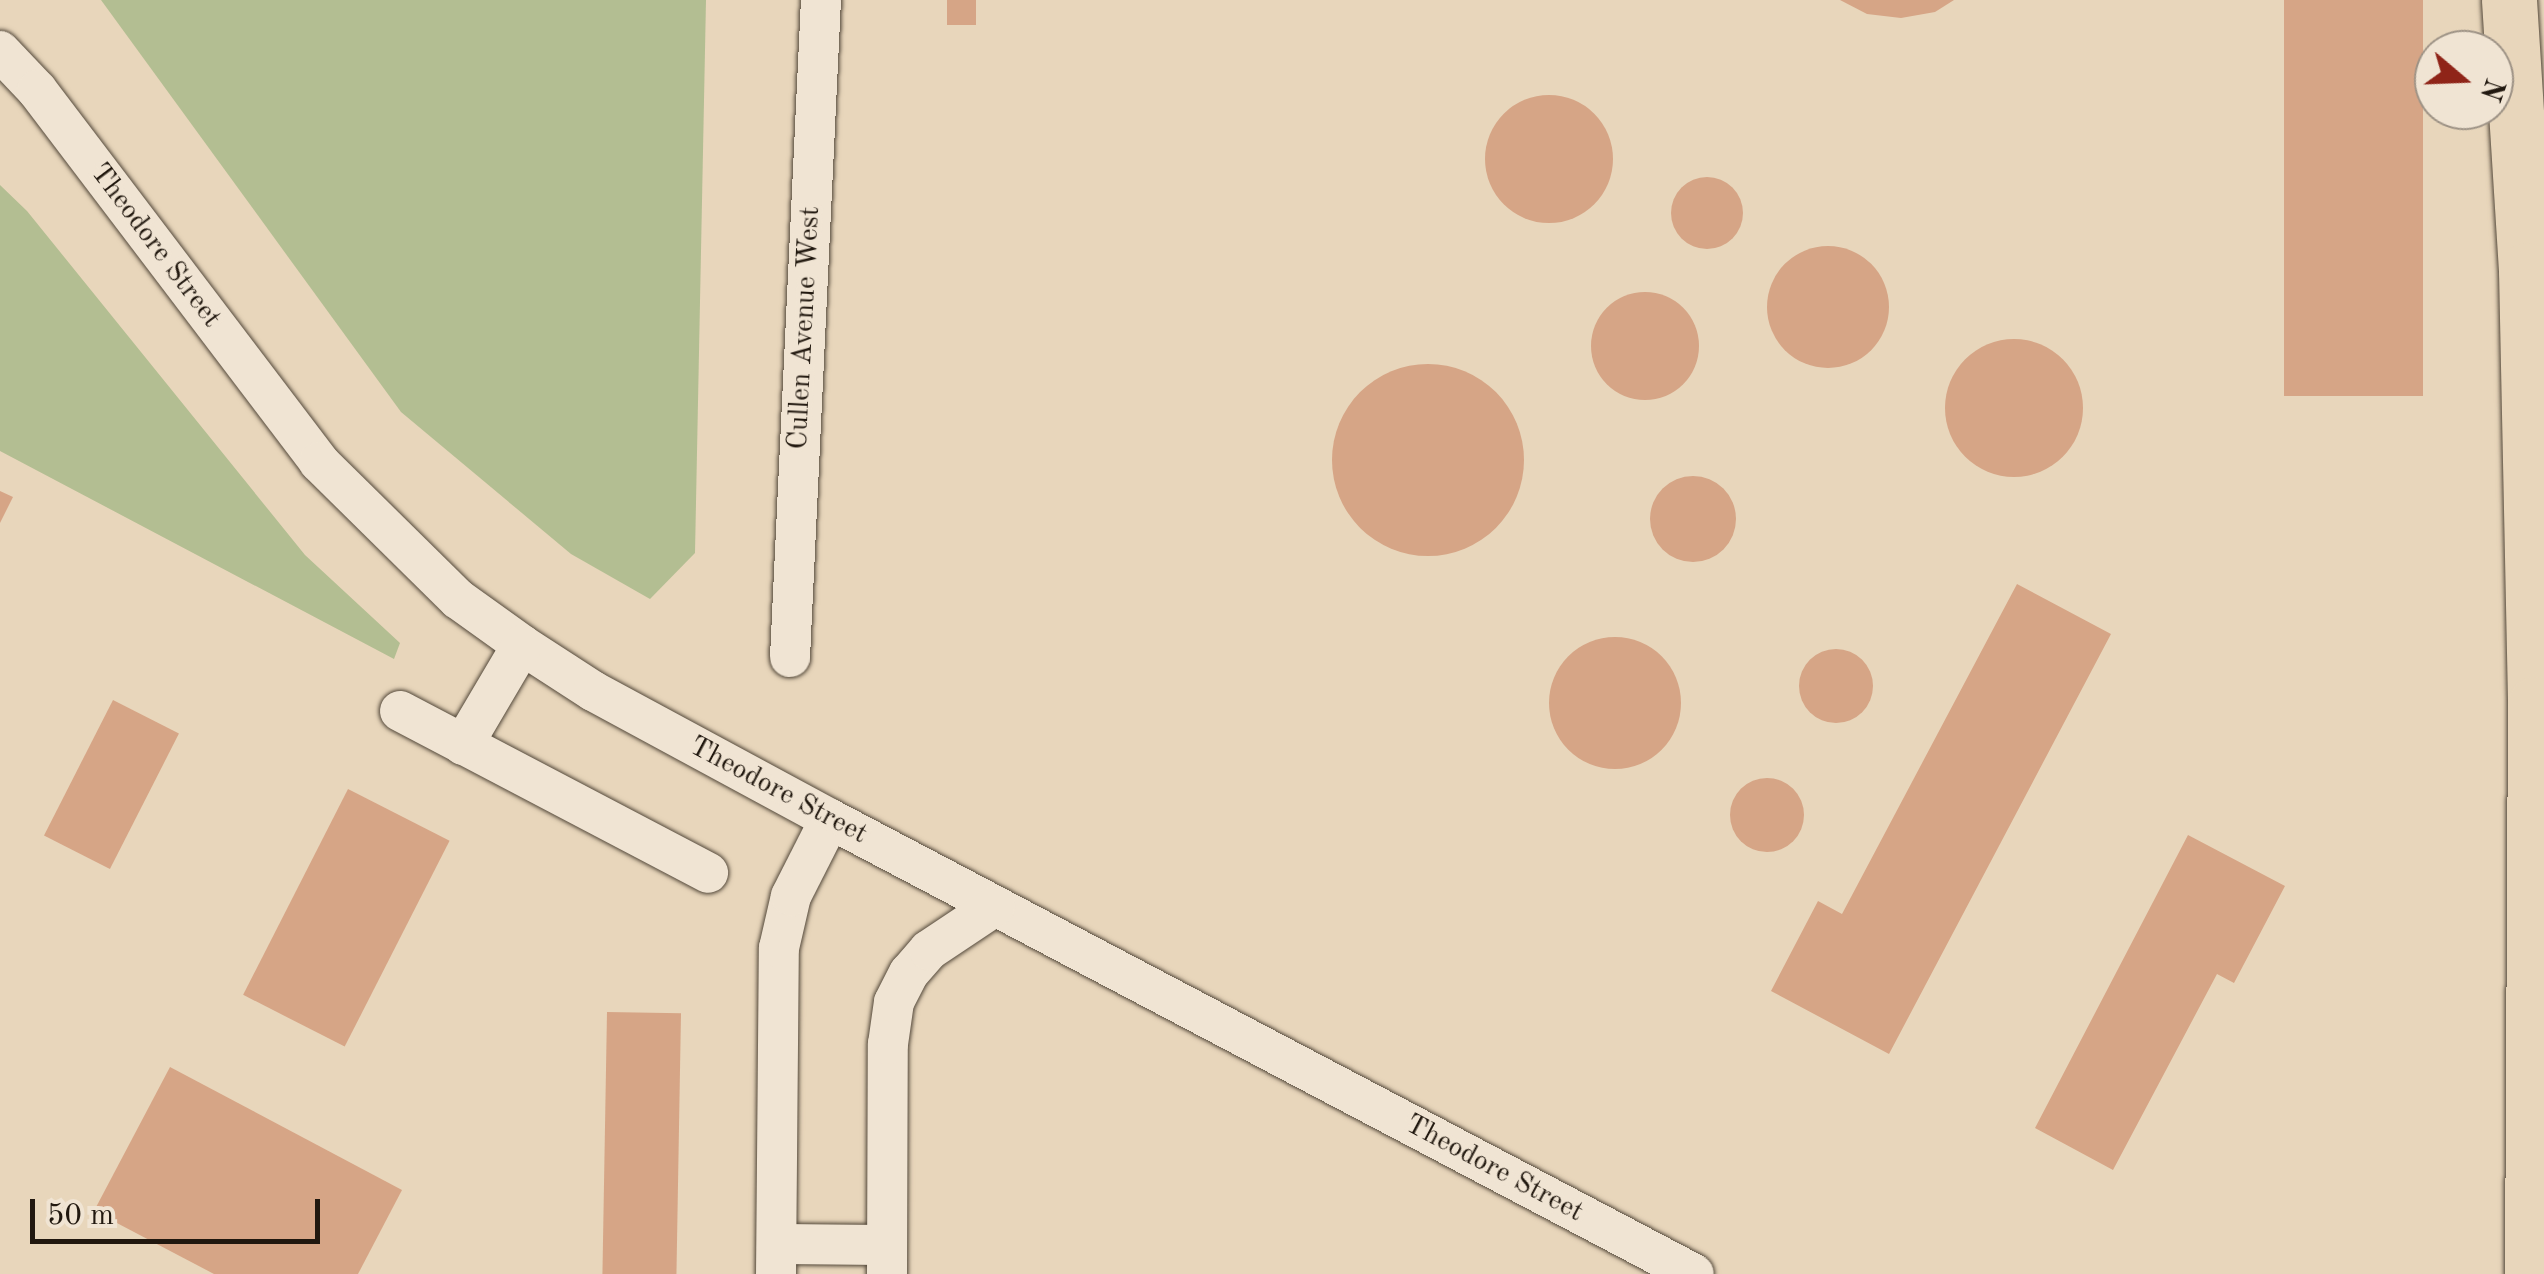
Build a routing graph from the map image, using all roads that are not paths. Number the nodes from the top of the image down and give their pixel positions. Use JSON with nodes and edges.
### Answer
{"nodes":[{"id":1,"x":820,"y":0,"type":"edge"},
{"id":2,"x":2509,"y":0,"type":"edge"},
{"id":3,"x":0,"y":26,"type":"edge"},
{"id":4,"x":0,"y":51,"type":"edge"},
{"id":5,"x":37,"y":90,"type":"junction"},
{"id":6,"x":522,"y":645,"type":"junction"},
{"id":7,"x":790,"y":656,"type":"dead end"},
{"id":8,"x":2540,"y":697,"type":"edge"},
{"id":9,"x":400,"y":711,"type":"dead end"},
{"id":10,"x":463,"y":744,"type":"junction"},
{"id":11,"x":830,"y":819,"type":"junction"},
{"id":12,"x":708,"y":873,"type":"dead end"},
{"id":13,"x":995,"y":906,"type":"junction"},
{"id":14,"x":776,"y":1259,"type":"edge"},
{"id":15,"x":887,"y":1260,"type":"edge"},
{"id":16,"x":1694,"y":1274,"type":"edge"},
{"id":17,"x":2532,"y":1274,"type":"edge"}],
"edges":[{"from":1,"to":7,"type":"street","name":"Cullen Avenue West"},
{"from":2,"to":8,"type":"highway"},
{"from":3,"to":5,"type":"street","name":"Theodore Street"},
{"from":4,"to":5,"type":"street","name":"Theodore Street"},
{"from":5,"to":6,"type":"street","name":"Theodore Street"},
{"from":6,"to":10,"type":"street"},
{"from":6,"to":11,"type":"street","name":"Theodore Street"},
{"from":8,"to":17,"type":"highway"},
{"from":9,"to":10,"type":"street"},
{"from":10,"to":12,"type":"street"},
{"from":11,"to":13,"type":"street","name":"Theodore Street"},
{"from":11,"to":14,"type":"street"},
{"from":13,"to":15,"type":"street"},
{"from":13,"to":16,"type":"street","name":"Theodore Street"},
{"from":14,"to":15,"type":"street"}]}
